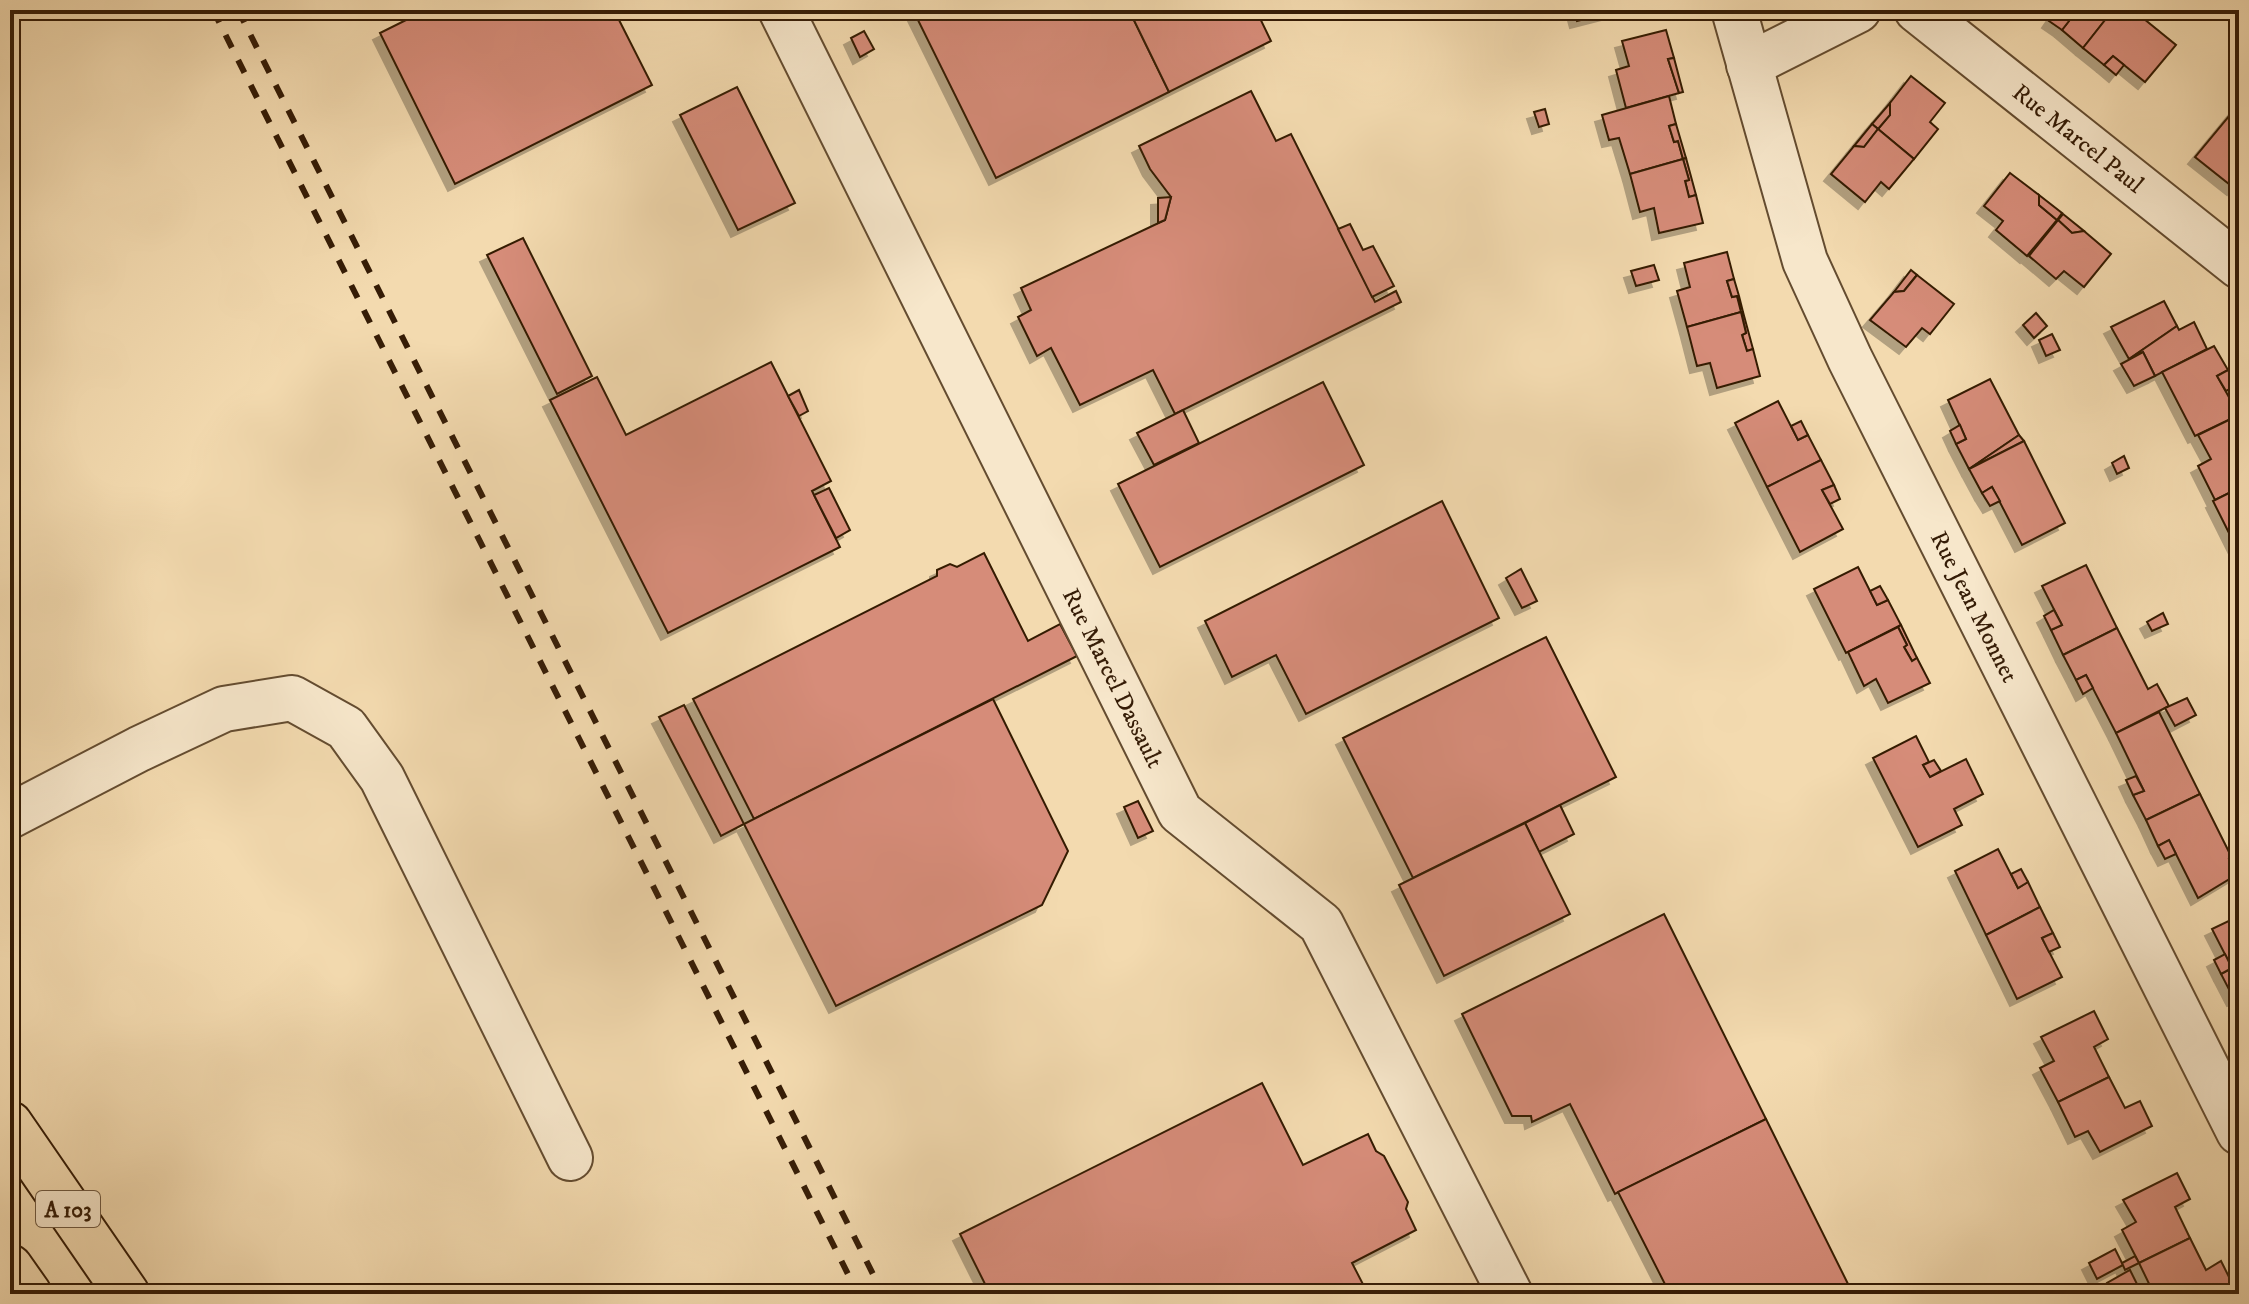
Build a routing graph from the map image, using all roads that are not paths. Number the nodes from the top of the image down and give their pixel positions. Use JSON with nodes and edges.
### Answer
{"nodes":[{"id":1,"x":781,"y":10,"type":"edge"},
{"id":2,"x":1734,"y":10,"type":"edge"},
{"id":3,"x":1858,"y":10,"type":"edge"},
{"id":4,"x":1917,"y":10,"type":"edge"},
{"id":5,"x":1749,"y":65,"type":"junction"},
{"id":6,"x":2239,"y":266,"type":"edge"},
{"id":7,"x":26,"y":807,"type":"edge"},
{"id":8,"x":10,"y":1124,"type":"edge"},
{"id":9,"x":2239,"y":1132,"type":"edge"},
{"id":10,"x":570,"y":1158,"type":"dead end"},
{"id":11,"x":10,"y":1267,"type":"edge"},
{"id":12,"x":29,"y":1294,"type":"edge"},
{"id":13,"x":127,"y":1294,"type":"edge"},
{"id":14,"x":1510,"y":1294,"type":"edge"}],
"edges":[{"from":1,"to":14,"type":"street","name":"Rue Marcel Dassault"},
{"from":2,"to":5,"type":"street","name":"Rue Jean Monnet"},
{"from":3,"to":5,"type":"street"},
{"from":4,"to":6,"type":"street","name":"Rue Marcel Paul"},
{"from":5,"to":9,"type":"street","name":"Rue Jean Monnet"},
{"from":7,"to":10,"type":"street"},
{"from":8,"to":13,"type":"highway","number":"A 103"},
{"from":11,"to":12,"type":"highway"}]}
